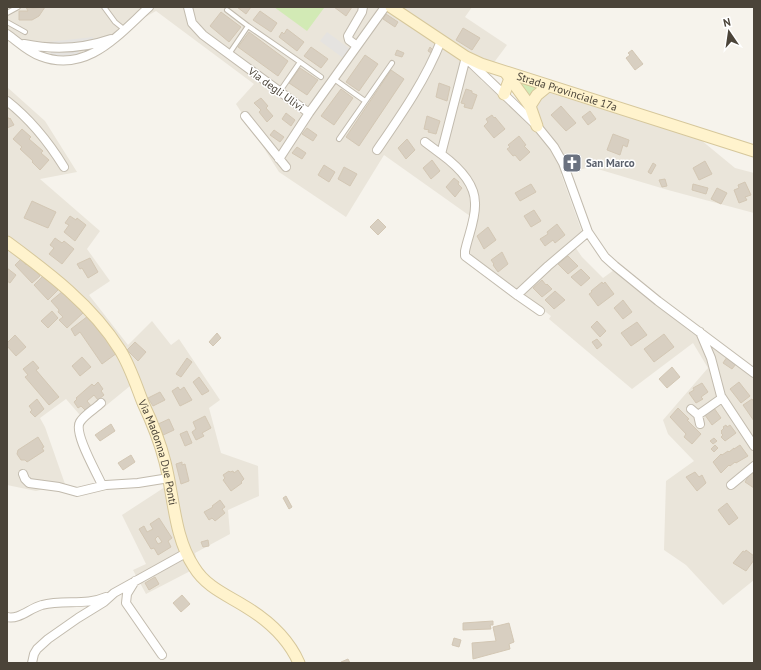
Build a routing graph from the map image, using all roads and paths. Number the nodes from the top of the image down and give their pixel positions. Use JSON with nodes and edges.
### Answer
{"nodes":[{"id":1,"x":18,"y":7,"type":"edge"},
{"id":2,"x":104,"y":7,"type":"edge"},
{"id":3,"x":188,"y":7,"type":"edge"},
{"id":4,"x":363,"y":7,"type":"edge"},
{"id":5,"x":385,"y":7,"type":"edge"},
{"id":6,"x":391,"y":7,"type":"edge"},
{"id":7,"x":148,"y":8,"type":"edge"},
{"id":8,"x":227,"y":10,"type":"dead end"},
{"id":9,"x":7,"y":13,"type":"edge"},
{"id":10,"x":7,"y":22,"type":"edge"},
{"id":11,"x":248,"y":26,"type":"junction"},
{"id":12,"x":125,"y":30,"type":"junction"},
{"id":13,"x":26,"y":32,"type":"dead end"},
{"id":14,"x":7,"y":34,"type":"edge"},
{"id":15,"x":115,"y":37,"type":"junction"},
{"id":16,"x":441,"y":41,"type":"junction"},
{"id":17,"x":21,"y":44,"type":"junction"},
{"id":18,"x":357,"y":46,"type":"junction"},
{"id":19,"x":228,"y":54,"type":"junction"},
{"id":20,"x":466,"y":57,"type":"junction"},
{"id":21,"x":300,"y":62,"type":"junction"},
{"id":22,"x":392,"y":63,"type":"dead end"},
{"id":23,"x":511,"y":76,"type":"junction"},
{"id":24,"x":321,"y":77,"type":"dead end"},
{"id":25,"x":334,"y":79,"type":"junction"},
{"id":26,"x":548,"y":86,"type":"junction"},
{"id":27,"x":280,"y":91,"type":"junction"},
{"id":28,"x":504,"y":94,"type":"junction"},
{"id":29,"x":7,"y":100,"type":"edge"},
{"id":30,"x":366,"y":101,"type":"junction"},
{"id":31,"x":530,"y":106,"type":"junction"},
{"id":32,"x":309,"y":113,"type":"junction"},
{"id":33,"x":245,"y":116,"type":"dead end"},
{"id":34,"x":537,"y":126,"type":"junction"},
{"id":35,"x":339,"y":139,"type":"dead end"},
{"id":36,"x":425,"y":142,"type":"dead end"},
{"id":37,"x":377,"y":150,"type":"dead end"},
{"id":38,"x":754,"y":151,"type":"edge"},
{"id":39,"x":441,"y":154,"type":"junction"},
{"id":40,"x":279,"y":159,"type":"junction"},
{"id":41,"x":64,"y":167,"type":"dead end"},
{"id":42,"x":286,"y":167,"type":"dead end"},
{"id":43,"x":588,"y":232,"type":"junction"},
{"id":44,"x":7,"y":242,"type":"edge"},
{"id":45,"x":517,"y":295,"type":"junction"},
{"id":46,"x":540,"y":311,"type":"dead end"},
{"id":47,"x":700,"y":331,"type":"junction"},
{"id":48,"x":754,"y":373,"type":"edge"},
{"id":49,"x":722,"y":398,"type":"junction"},
{"id":50,"x":101,"y":403,"type":"dead end"},
{"id":51,"x":692,"y":409,"type":"dead end"},
{"id":52,"x":698,"y":415,"type":"junction"},
{"id":53,"x":700,"y":424,"type":"dead end"},
{"id":54,"x":754,"y":446,"type":"edge"},
{"id":55,"x":754,"y":466,"type":"edge"},
{"id":56,"x":23,"y":474,"type":"dead end"},
{"id":57,"x":169,"y":478,"type":"junction"},
{"id":58,"x":102,"y":485,"type":"junction"},
{"id":59,"x":731,"y":485,"type":"dead end"},
{"id":60,"x":186,"y":553,"type":"junction"},
{"id":61,"x":136,"y":580,"type":"junction"},
{"id":62,"x":114,"y":593,"type":"junction"},
{"id":63,"x":7,"y":617,"type":"edge"},
{"id":64,"x":162,"y":655,"type":"dead end"},
{"id":65,"x":32,"y":663,"type":"edge"},
{"id":66,"x":299,"y":663,"type":"edge"}],
"edges":[{"from":1,"to":9,"type":"lane"},
{"from":2,"to":12,"type":"lane"},
{"from":3,"to":19,"type":"street","name":"Via degli Ulivi"},
{"from":4,"to":18,"type":"street"},
{"from":5,"to":18,"type":"street","name":"Via degli Ulivi"},
{"from":6,"to":16,"type":"main road","name":"Strada Provinciale 17a"},
{"from":7,"to":12,"type":"street"},
{"from":8,"to":11,"type":"lane"},
{"from":10,"to":13,"type":"lane"},
{"from":11,"to":19,"type":"lane"},
{"from":11,"to":21,"type":"lane"},
{"from":12,"to":15,"type":"street"},
{"from":14,"to":17,"type":"street"},
{"from":15,"to":17,"type":"street"},
{"from":15,"to":17,"type":"street"},
{"from":16,"to":20,"type":"main road","name":"Strada Provinciale 17a"},
{"from":16,"to":37,"type":"street"},
{"from":18,"to":25,"type":"street","name":"Via degli Ulivi"},
{"from":19,"to":27,"type":"street","name":"Via degli Ulivi"},
{"from":20,"to":23,"type":"main road","name":"Strada Provinciale 17a"},
{"from":20,"to":28,"type":"street"},
{"from":20,"to":39,"type":"street"},
{"from":21,"to":24,"type":"lane"},
{"from":21,"to":27,"type":"lane"},
{"from":22,"to":30,"type":"lane"},
{"from":23,"to":26,"type":"main road","name":"Strada Provinciale 17a"},
{"from":23,"to":28,"type":"main road"},
{"from":23,"to":31,"type":"main road"},
{"from":25,"to":30,"type":"lane"},
{"from":25,"to":32,"type":"street","name":"Via degli Ulivi"},
{"from":26,"to":31,"type":"main road"},
{"from":26,"to":38,"type":"main road","name":"Strada Provinciale 17a"},
{"from":27,"to":32,"type":"street","name":"Via degli Ulivi"},
{"from":28,"to":34,"type":"street"},
{"from":29,"to":41,"type":"street"},
{"from":30,"to":35,"type":"lane"},
{"from":31,"to":34,"type":"main road"},
{"from":32,"to":40,"type":"street"},
{"from":33,"to":40,"type":"street"},
{"from":34,"to":43,"type":"street"},
{"from":36,"to":39,"type":"street"},
{"from":39,"to":45,"type":"street"},
{"from":40,"to":42,"type":"street"},
{"from":43,"to":45,"type":"street"},
{"from":43,"to":47,"type":"street"},
{"from":44,"to":57,"type":"main road","name":"Via Madonna Due Ponti"},
{"from":45,"to":46,"type":"street"},
{"from":47,"to":48,"type":"street"},
{"from":47,"to":49,"type":"street"},
{"from":49,"to":52,"type":"street"},
{"from":49,"to":54,"type":"street"},
{"from":50,"to":58,"type":"street"},
{"from":51,"to":52,"type":"street"},
{"from":52,"to":53,"type":"street"},
{"from":55,"to":59,"type":"street"},
{"from":56,"to":58,"type":"street"},
{"from":57,"to":58,"type":"street"},
{"from":57,"to":60,"type":"main road","name":"Via Madonna Due Ponti"},
{"from":60,"to":61,"type":"street"},
{"from":60,"to":66,"type":"main road","name":"Via Madonna Due Ponti"},
{"from":61,"to":62,"type":"street"},
{"from":61,"to":64,"type":"street"},
{"from":62,"to":63,"type":"street"},
{"from":62,"to":65,"type":"street"}]}
